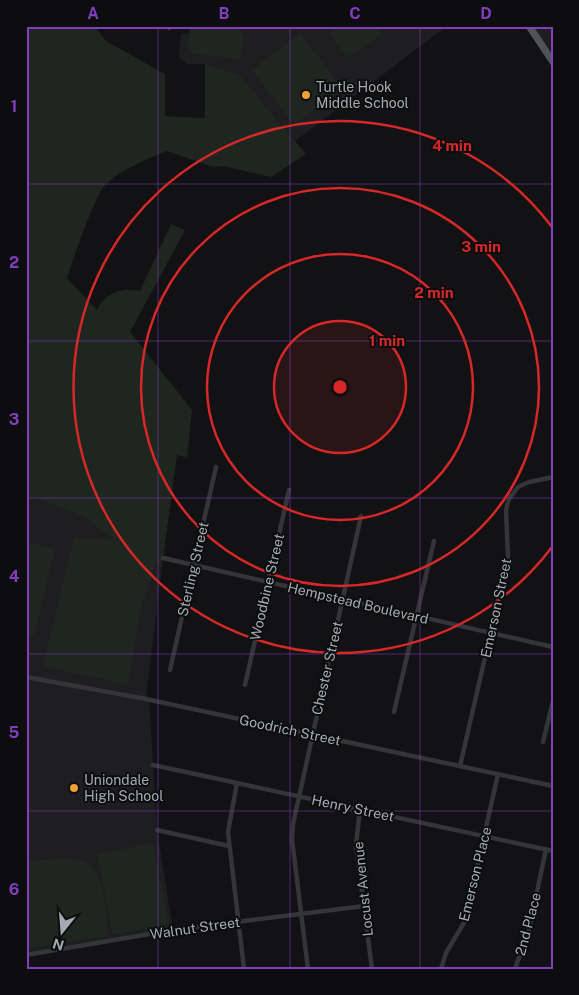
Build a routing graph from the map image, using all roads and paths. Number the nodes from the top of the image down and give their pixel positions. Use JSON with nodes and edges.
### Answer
{"nodes":[{"id":1,"x":529,"y":26,"type":"edge"},
{"id":2,"x":553,"y":62,"type":"edge"},
{"id":3,"x":216,"y":467,"type":"dead end"},
{"id":4,"x":553,"y":477,"type":"edge"},
{"id":5,"x":289,"y":490,"type":"dead end"},
{"id":6,"x":361,"y":516,"type":"dead end"},
{"id":7,"x":434,"y":541,"type":"dead end"},
{"id":8,"x":163,"y":558,"type":"dead end"},
{"id":9,"x":194,"y":565,"type":"junction"},
{"id":10,"x":268,"y":582,"type":"junction"},
{"id":11,"x":342,"y":599,"type":"junction"},
{"id":12,"x":416,"y":616,"type":"junction"},
{"id":13,"x":490,"y":633,"type":"junction"},
{"id":14,"x":553,"y":648,"type":"edge"},
{"id":15,"x":170,"y":670,"type":"dead end"},
{"id":16,"x":26,"y":677,"type":"edge"},
{"id":17,"x":245,"y":684,"type":"dead end"},
{"id":18,"x":553,"y":701,"type":"edge"},
{"id":19,"x":394,"y":712,"type":"dead end"},
{"id":20,"x":312,"y":734,"type":"junction"},
{"id":21,"x":543,"y":742,"type":"dead end"},
{"id":22,"x":153,"y":765,"type":"dead end"},
{"id":23,"x":460,"y":766,"type":"junction"},
{"id":24,"x":498,"y":774,"type":"junction"},
{"id":25,"x":237,"y":783,"type":"junction"},
{"id":26,"x":553,"y":786,"type":"edge"},
{"id":27,"x":299,"y":796,"type":"junction"},
{"id":28,"x":360,"y":809,"type":"junction"},
{"id":29,"x":157,"y":830,"type":"dead end"},
{"id":30,"x":484,"y":836,"type":"junction"},
{"id":31,"x":229,"y":846,"type":"junction"},
{"id":32,"x":546,"y":849,"type":"junction"},
{"id":33,"x":553,"y":851,"type":"edge"},
{"id":34,"x":364,"y":906,"type":"junction"},
{"id":35,"x":301,"y":914,"type":"junction"},
{"id":36,"x":238,"y":922,"type":"junction"},
{"id":37,"x":26,"y":955,"type":"edge"},
{"id":38,"x":244,"y":969,"type":"edge"},
{"id":39,"x":308,"y":969,"type":"edge"},
{"id":40,"x":372,"y":969,"type":"edge"},
{"id":41,"x":441,"y":969,"type":"edge"},
{"id":42,"x":515,"y":969,"type":"edge"}],
"edges":[{"from":1,"to":2,"type":"main road"},
{"from":3,"to":9,"type":"street","name":"Sterling Street"},
{"from":4,"to":13,"type":"street","name":"Emerson Street"},
{"from":5,"to":10,"type":"street","name":"Woodbine Street"},
{"from":6,"to":11,"type":"street","name":"Chester Street"},
{"from":7,"to":12,"type":"street"},
{"from":8,"to":9,"type":"street","name":"Hempstead Boulevard"},
{"from":9,"to":10,"type":"street","name":"Hempstead Boulevard"},
{"from":9,"to":15,"type":"street","name":"Sterling Street"},
{"from":10,"to":11,"type":"street","name":"Hempstead Boulevard"},
{"from":10,"to":17,"type":"street","name":"Woodbine Street"},
{"from":11,"to":12,"type":"street","name":"Hempstead Boulevard"},
{"from":11,"to":20,"type":"street","name":"Chester Street"},
{"from":12,"to":13,"type":"street","name":"Hempstead Boulevard"},
{"from":12,"to":19,"type":"street"},
{"from":13,"to":14,"type":"street","name":"Hempstead Boulevard"},
{"from":13,"to":23,"type":"street","name":"Emerson Street"},
{"from":16,"to":20,"type":"street","name":"Goodrich Street"},
{"from":18,"to":21,"type":"street"},
{"from":20,"to":23,"type":"street","name":"Goodrich Street"},
{"from":20,"to":27,"type":"street","name":"Chester Street"},
{"from":22,"to":25,"type":"street","name":"Henry Street"},
{"from":23,"to":24,"type":"street","name":"Goodrich Street"},
{"from":24,"to":26,"type":"street","name":"Goodrich Street"},
{"from":24,"to":30,"type":"street","name":"Emerson Place"},
{"from":25,"to":27,"type":"street","name":"Henry Street"},
{"from":25,"to":31,"type":"street"},
{"from":27,"to":28,"type":"street","name":"Henry Street"},
{"from":27,"to":35,"type":"street","name":"Chester Street"},
{"from":28,"to":30,"type":"street","name":"Henry Street"},
{"from":28,"to":34,"type":"street","name":"Locust Avenue"},
{"from":29,"to":31,"type":"street"},
{"from":30,"to":32,"type":"street","name":"Henry Street"},
{"from":30,"to":41,"type":"street","name":"Emerson Place"},
{"from":31,"to":36,"type":"street"},
{"from":32,"to":33,"type":"street","name":"Henry Street"},
{"from":32,"to":42,"type":"street","name":"2nd Place"},
{"from":34,"to":35,"type":"street","name":"Walnut Street"},
{"from":34,"to":40,"type":"street","name":"Locust Avenue"},
{"from":35,"to":36,"type":"street","name":"Walnut Street"},
{"from":35,"to":39,"type":"street","name":"Chester Street"},
{"from":36,"to":37,"type":"street","name":"Walnut Street"},
{"from":36,"to":38,"type":"street"}]}
